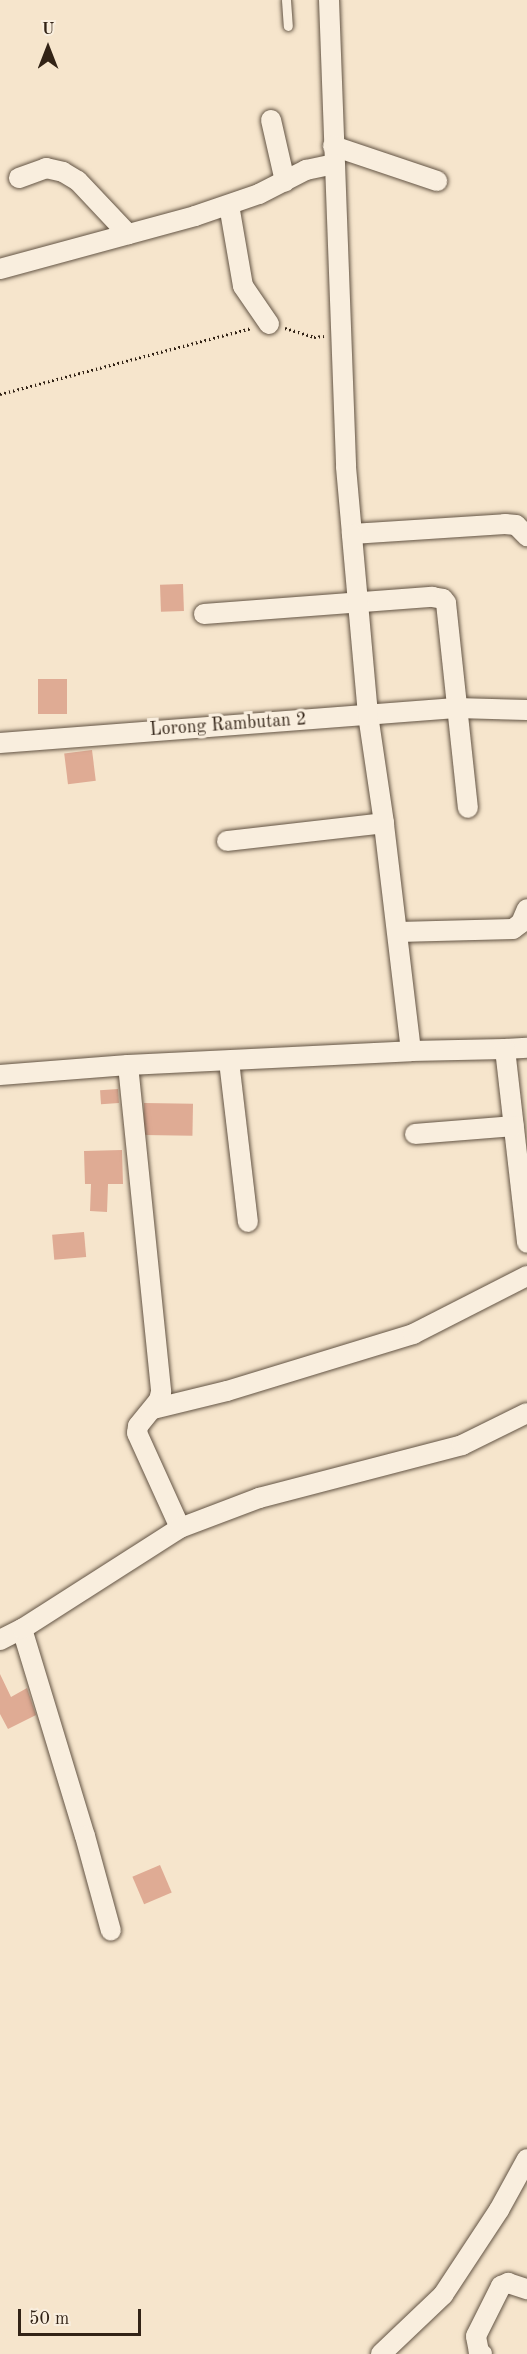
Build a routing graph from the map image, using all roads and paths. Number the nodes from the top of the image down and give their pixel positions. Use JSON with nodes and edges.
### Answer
{"nodes":[{"id":1,"x":286,"y":0,"type":"edge"},
{"id":2,"x":329,"y":0,"type":"edge"},
{"id":3,"x":288,"y":26,"type":"dead end"},
{"id":4,"x":271,"y":120,"type":"dead end"},
{"id":5,"x":333,"y":155,"type":"junction"},
{"id":6,"x":19,"y":178,"type":"dead end"},
{"id":7,"x":285,"y":181,"type":"junction"},
{"id":8,"x":437,"y":181,"type":"dead end"},
{"id":9,"x":229,"y":205,"type":"junction"},
{"id":10,"x":128,"y":234,"type":"junction"},
{"id":11,"x":0,"y":269,"type":"edge"},
{"id":12,"x":269,"y":324,"type":"junction"},
{"id":13,"x":341,"y":334,"type":"junction"},
{"id":14,"x":0,"y":394,"type":"edge"},
{"id":15,"x":526,"y":533,"type":"edge"},
{"id":16,"x":352,"y":534,"type":"junction"},
{"id":17,"x":357,"y":603,"type":"junction"},
{"id":18,"x":204,"y":614,"type":"dead end"},
{"id":19,"x":456,"y":708,"type":"junction"},
{"id":20,"x":527,"y":710,"type":"edge"},
{"id":21,"x":368,"y":715,"type":"junction"},
{"id":22,"x":0,"y":743,"type":"edge"},
{"id":23,"x":468,"y":808,"type":"dead end"},
{"id":24,"x":384,"y":824,"type":"junction"},
{"id":25,"x":227,"y":842,"type":"dead end"},
{"id":26,"x":527,"y":909,"type":"edge"},
{"id":27,"x":398,"y":932,"type":"junction"},
{"id":28,"x":527,"y":1048,"type":"edge"},
{"id":29,"x":505,"y":1049,"type":"junction"},
{"id":30,"x":411,"y":1051,"type":"junction"},
{"id":31,"x":229,"y":1061,"type":"junction"},
{"id":32,"x":128,"y":1065,"type":"junction"},
{"id":33,"x":0,"y":1075,"type":"edge"},
{"id":34,"x":514,"y":1126,"type":"junction"},
{"id":35,"x":415,"y":1134,"type":"dead end"},
{"id":36,"x":248,"y":1222,"type":"dead end"},
{"id":37,"x":527,"y":1243,"type":"edge"},
{"id":38,"x":527,"y":1276,"type":"edge"},
{"id":39,"x":153,"y":1409,"type":"junction"},
{"id":40,"x":527,"y":1413,"type":"edge"},
{"id":41,"x":180,"y":1528,"type":"junction"},
{"id":42,"x":22,"y":1629,"type":"junction"},
{"id":43,"x":0,"y":1640,"type":"edge"},
{"id":44,"x":111,"y":1931,"type":"dead end"},
{"id":45,"x":527,"y":2159,"type":"edge"},
{"id":46,"x":527,"y":2289,"type":"edge"},
{"id":47,"x":381,"y":2354,"type":"edge"},
{"id":48,"x":482,"y":2354,"type":"edge"}],
"edges":[{"from":1,"to":3,"type":"lane"},
{"from":2,"to":5,"type":"street"},
{"from":4,"to":7,"type":"street"},
{"from":5,"to":7,"type":"street"},
{"from":5,"to":8,"type":"street"},
{"from":5,"to":13,"type":"street"},
{"from":6,"to":10,"type":"street"},
{"from":7,"to":9,"type":"street"},
{"from":9,"to":10,"type":"street"},
{"from":9,"to":12,"type":"street"},
{"from":10,"to":11,"type":"street"},
{"from":12,"to":13,"type":"path"},
{"from":12,"to":14,"type":"path"},
{"from":13,"to":16,"type":"street"},
{"from":15,"to":16,"type":"street"},
{"from":16,"to":17,"type":"street"},
{"from":17,"to":18,"type":"street"},
{"from":17,"to":19,"type":"street"},
{"from":17,"to":21,"type":"street"},
{"from":19,"to":20,"type":"street","name":"Lorong Rambutan 2"},
{"from":19,"to":21,"type":"street","name":"Lorong Rambutan 2"},
{"from":19,"to":23,"type":"street"},
{"from":21,"to":22,"type":"street","name":"Lorong Rambutan 2"},
{"from":21,"to":24,"type":"street"},
{"from":24,"to":25,"type":"street"},
{"from":24,"to":27,"type":"street"},
{"from":26,"to":27,"type":"street"},
{"from":27,"to":30,"type":"street"},
{"from":28,"to":29,"type":"street"},
{"from":29,"to":30,"type":"street"},
{"from":29,"to":34,"type":"street"},
{"from":30,"to":31,"type":"street"},
{"from":31,"to":32,"type":"street"},
{"from":31,"to":36,"type":"street"},
{"from":32,"to":33,"type":"street"},
{"from":32,"to":39,"type":"street"},
{"from":34,"to":35,"type":"street"},
{"from":34,"to":37,"type":"street"},
{"from":38,"to":39,"type":"street"},
{"from":39,"to":41,"type":"street"},
{"from":40,"to":41,"type":"street"},
{"from":41,"to":42,"type":"street"},
{"from":42,"to":43,"type":"street"},
{"from":42,"to":44,"type":"street"},
{"from":45,"to":47,"type":"street"},
{"from":46,"to":48,"type":"street"}]}
